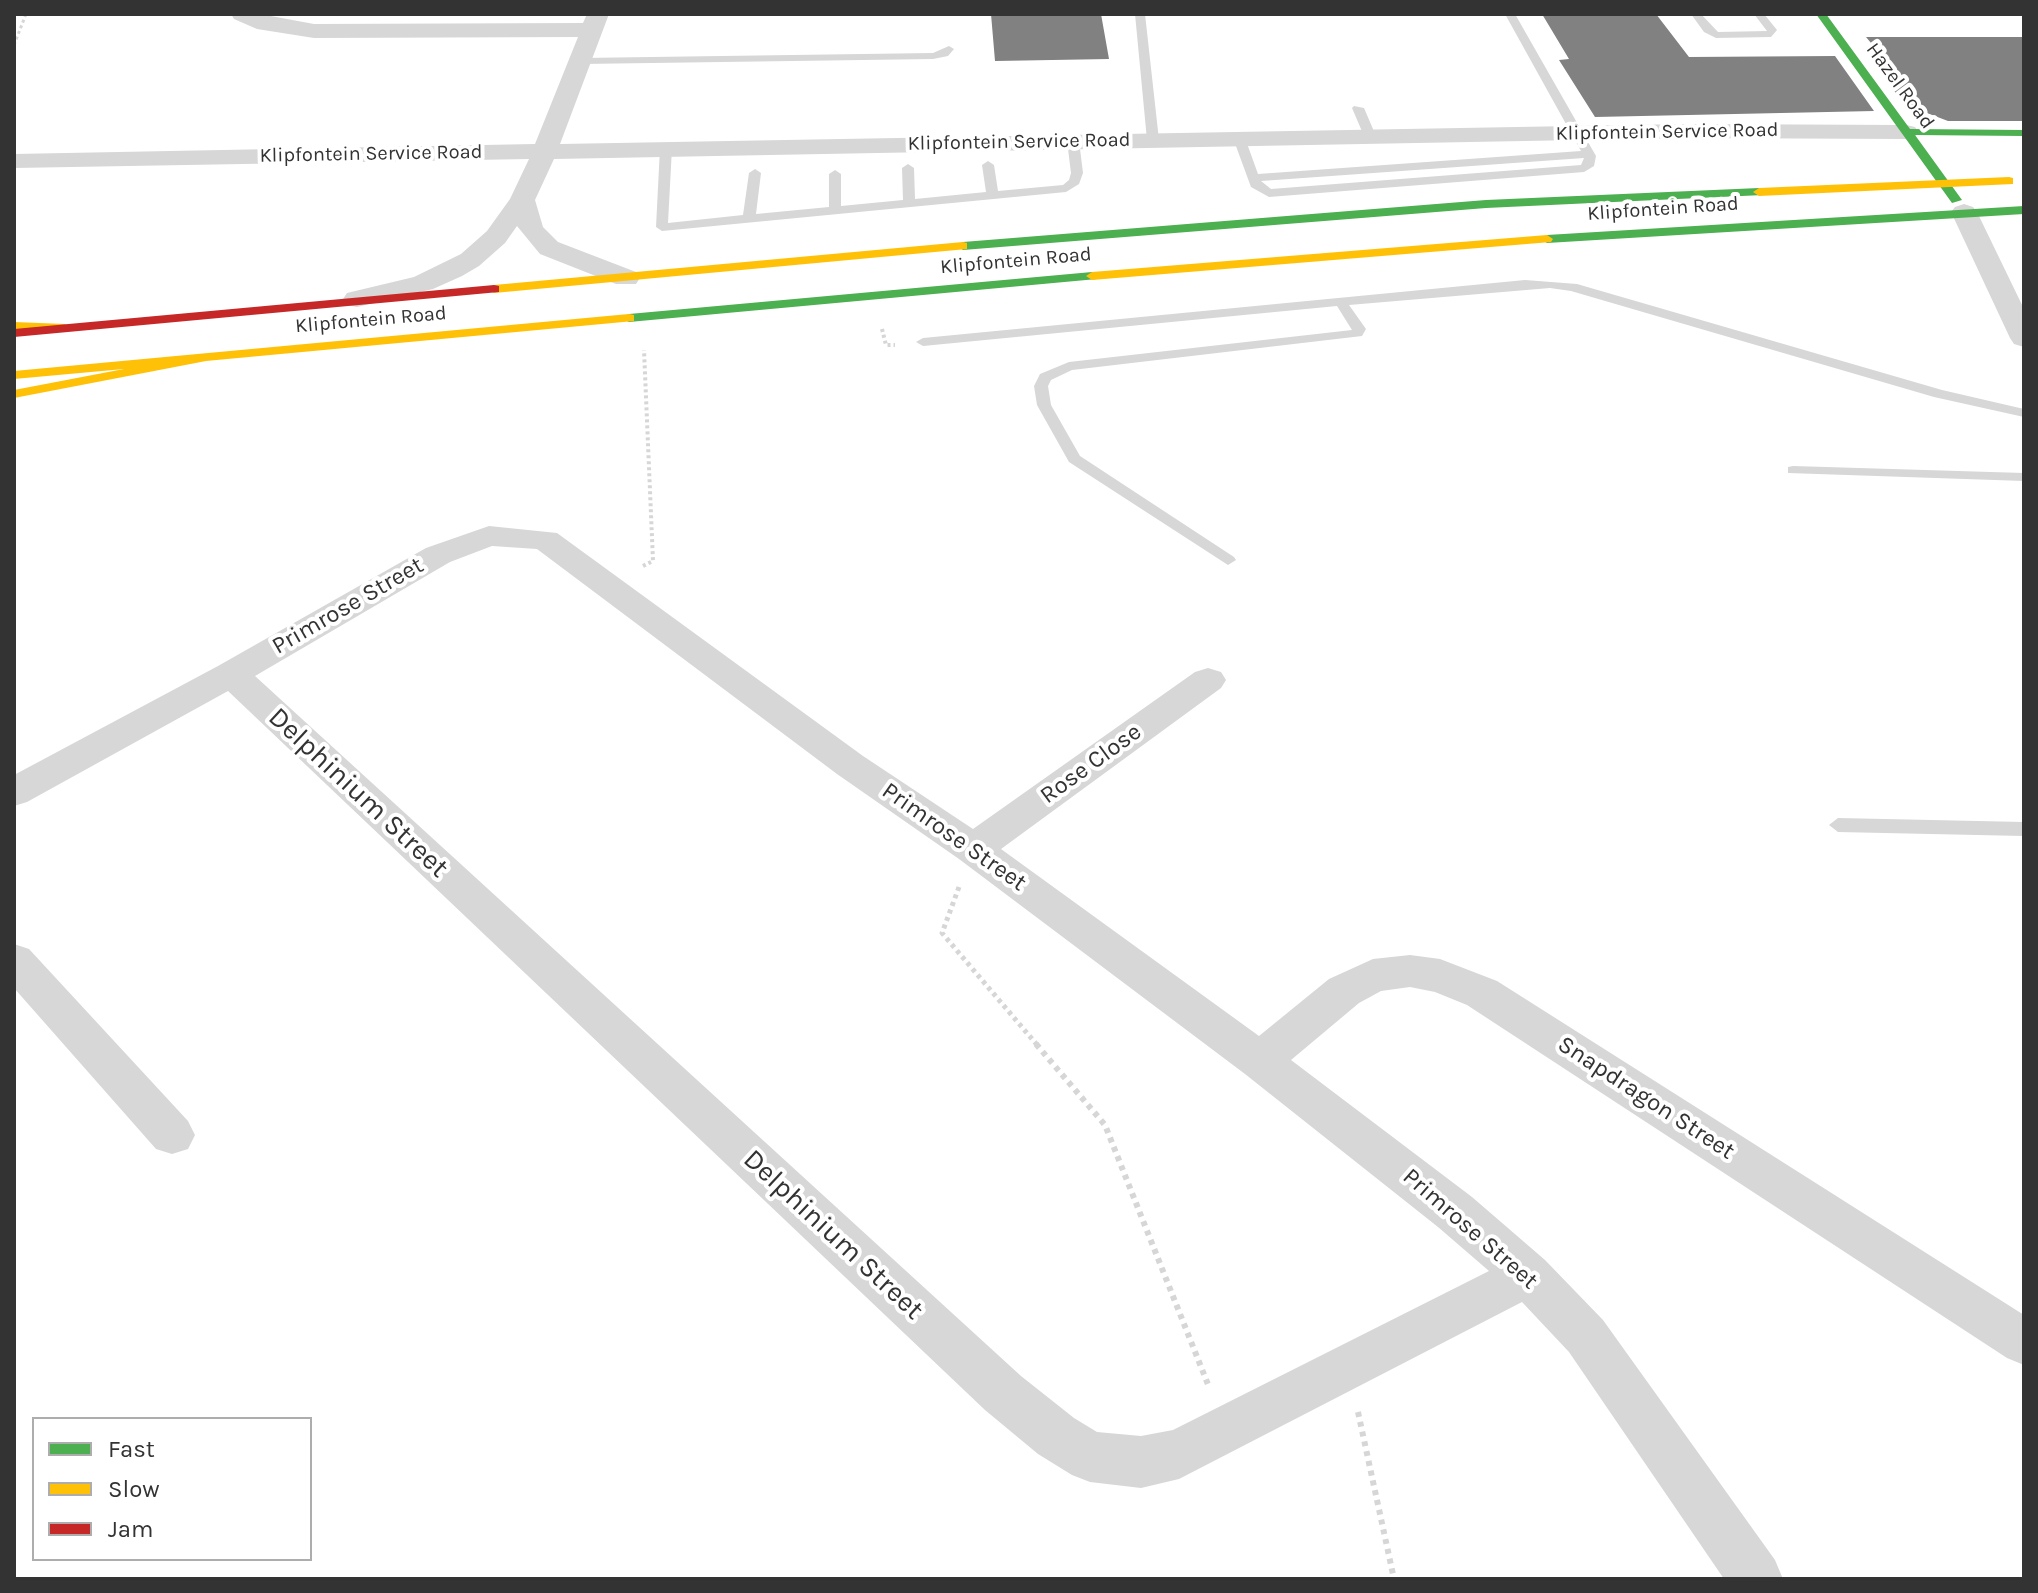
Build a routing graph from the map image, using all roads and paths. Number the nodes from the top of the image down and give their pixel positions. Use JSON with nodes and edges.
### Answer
{"nodes":[{"id":1,"x":26,"y":14,"type":"edge"},
{"id":2,"x":242,"y":14,"type":"edge"},
{"id":3,"x":1140,"y":14,"type":"edge"},
{"id":4,"x":1510,"y":14,"type":"edge"},
{"id":5,"x":1696,"y":14,"type":"edge"},
{"id":6,"x":1759,"y":14,"type":"edge"},
{"id":7,"x":1821,"y":14,"type":"edge"},
{"id":8,"x":417,"y":22,"type":"edge"},
{"id":9,"x":595,"y":22,"type":"edge"},
{"id":10,"x":14,"y":45,"type":"edge"},
{"id":11,"x":949,"y":49,"type":"dead end"},
{"id":12,"x":581,"y":61,"type":"junction"},
{"id":13,"x":1358,"y":108,"type":"dead end"},
{"id":14,"x":1906,"y":132,"type":"junction"},
{"id":15,"x":2024,"y":133,"type":"edge"},
{"id":16,"x":1370,"y":136,"type":"junction"},
{"id":17,"x":1239,"y":138,"type":"junction"},
{"id":18,"x":1153,"y":140,"type":"junction"},
{"id":19,"x":1073,"y":141,"type":"junction"},
{"id":20,"x":1583,"y":143,"type":"junction"},
{"id":21,"x":666,"y":148,"type":"junction"},
{"id":22,"x":545,"y":151,"type":"junction"},
{"id":23,"x":14,"y":161,"type":"edge"},
{"id":24,"x":988,"y":165,"type":"dead end"},
{"id":25,"x":908,"y":168,"type":"dead end"},
{"id":26,"x":755,"y":173,"type":"dead end"},
{"id":27,"x":835,"y":174,"type":"dead end"},
{"id":28,"x":2024,"y":180,"type":"edge"},
{"id":29,"x":1945,"y":182,"type":"junction"},
{"id":30,"x":993,"y":196,"type":"junction"},
{"id":31,"x":522,"y":200,"type":"junction"},
{"id":32,"x":909,"y":204,"type":"junction"},
{"id":33,"x":2024,"y":210,"type":"edge"},
{"id":34,"x":835,"y":211,"type":"junction"},
{"id":35,"x":1964,"y":212,"type":"junction"},
{"id":36,"x":749,"y":219,"type":"junction"},
{"id":37,"x":626,"y":278,"type":"junction"},
{"id":38,"x":1340,"y":301,"type":"junction"},
{"id":39,"x":327,"y":305,"type":"junction"},
{"id":40,"x":14,"y":326,"type":"edge"},
{"id":41,"x":65,"y":328,"type":"junction"},
{"id":42,"x":14,"y":333,"type":"edge"},
{"id":43,"x":2024,"y":338,"type":"edge"},
{"id":44,"x":923,"y":342,"type":"dead end"},
{"id":45,"x":644,"y":348,"type":"dead end"},
{"id":46,"x":203,"y":358,"type":"junction"},
{"id":47,"x":14,"y":375,"type":"edge"},
{"id":48,"x":14,"y":394,"type":"edge"},
{"id":49,"x":2024,"y":413,"type":"edge"},
{"id":50,"x":1793,"y":470,"type":"dead end"},
{"id":51,"x":2024,"y":477,"type":"edge"},
{"id":52,"x":1228,"y":560,"type":"dead end"},
{"id":53,"x":605,"y":583,"type":"junction"},
{"id":54,"x":231,"y":674,"type":"junction"},
{"id":55,"x":1208,"y":680,"type":"dead end"},
{"id":56,"x":14,"y":792,"type":"edge"},
{"id":57,"x":1838,"y":825,"type":"dead end"},
{"id":58,"x":2024,"y":829,"type":"edge"},
{"id":59,"x":973,"y":849,"type":"junction"},
{"id":60,"x":14,"y":960,"type":"edge"},
{"id":61,"x":1260,"y":1061,"type":"junction"},
{"id":62,"x":172,"y":1135,"type":"dead end"},
{"id":63,"x":1528,"y":1275,"type":"junction"},
{"id":64,"x":2024,"y":1342,"type":"edge"},
{"id":65,"x":1349,"y":1368,"type":"junction"},
{"id":66,"x":1227,"y":1430,"type":"junction"},
{"id":67,"x":1394,"y":1579,"type":"edge"},
{"id":68,"x":1756,"y":1579,"type":"edge"}],
"edges":[{"from":1,"to":10,"type":"path"},
{"from":2,"to":8,"type":"street"},
{"from":3,"to":18,"type":"lane"},
{"from":4,"to":20,"type":"lane"},
{"from":5,"to":6,"type":"lane"},
{"from":7,"to":14,"type":"main road","name":"Hazel Road"},
{"from":8,"to":9,"type":"street"},
{"from":9,"to":12,"type":"street"},
{"from":11,"to":12,"type":"lane"},
{"from":12,"to":22,"type":"street"},
{"from":13,"to":16,"type":"lane"},
{"from":14,"to":15,"type":"main road","name":"Klipfontein Service Road"},
{"from":14,"to":20,"type":"street","name":"Klipfontein Service Road"},
{"from":14,"to":29,"type":"main road","name":"Hazel Road"},
{"from":16,"to":17,"type":"street","name":"Klipfontein Service Road"},
{"from":16,"to":20,"type":"street","name":"Klipfontein Service Road"},
{"from":17,"to":18,"type":"street","name":"Klipfontein Service Road"},
{"from":17,"to":20,"type":"lane"},
{"from":18,"to":19,"type":"street","name":"Klipfontein Service Road"},
{"from":19,"to":21,"type":"street","name":"Klipfontein Service Road"},
{"from":19,"to":30,"type":"lane"},
{"from":21,"to":22,"type":"street","name":"Klipfontein Service Road"},
{"from":21,"to":36,"type":"lane"},
{"from":22,"to":23,"type":"street","name":"Klipfontein Service Road"},
{"from":22,"to":31,"type":"street"},
{"from":24,"to":30,"type":"lane"},
{"from":25,"to":32,"type":"lane"},
{"from":26,"to":36,"type":"lane"},
{"from":27,"to":34,"type":"lane"},
{"from":28,"to":29,"type":"main road","name":"Klipfontein Road"},
{"from":29,"to":35,"type":"main road","name":"Hazel Road"},
{"from":29,"to":37,"type":"main road","name":"Klipfontein Road"},
{"from":30,"to":32,"type":"lane"},
{"from":31,"to":37,"type":"street"},
{"from":31,"to":39,"type":"street"},
{"from":32,"to":34,"type":"lane"},
{"from":33,"to":35,"type":"main road","name":"Klipfontein Road"},
{"from":34,"to":36,"type":"lane"},
{"from":35,"to":43,"type":"street"},
{"from":35,"to":46,"type":"main road","name":"Klipfontein Road"},
{"from":37,"to":39,"type":"main road","name":"Klipfontein Road"},
{"from":38,"to":44,"type":"lane"},
{"from":38,"to":49,"type":"lane"},
{"from":38,"to":52,"type":"lane"},
{"from":39,"to":41,"type":"main road","name":"Klipfontein Road"},
{"from":40,"to":41,"type":"main road"},
{"from":41,"to":42,"type":"main road","name":"Klipfontein Road"},
{"from":45,"to":53,"type":"path"},
{"from":46,"to":47,"type":"main road","name":"Klipfontein Road"},
{"from":46,"to":48,"type":"main road"},
{"from":50,"to":51,"type":"lane"},
{"from":53,"to":54,"type":"street","name":"Primrose Street"},
{"from":53,"to":59,"type":"street","name":"Primrose Street"},
{"from":54,"to":56,"type":"street","name":"Primrose Street"},
{"from":54,"to":66,"type":"street","name":"Delphinium Street"},
{"from":55,"to":59,"type":"street","name":"Rose Close"},
{"from":57,"to":58,"type":"lane"},
{"from":59,"to":61,"type":"street","name":"Primrose Street"},
{"from":59,"to":66,"type":"path"},
{"from":60,"to":62,"type":"street"},
{"from":61,"to":63,"type":"street","name":"Primrose Street"},
{"from":61,"to":64,"type":"street","name":"Snapdragon Street"},
{"from":63,"to":65,"type":"street","name":"Delphinium Street"},
{"from":63,"to":68,"type":"street","name":"Primrose Street"},
{"from":65,"to":66,"type":"street","name":"Delphinium Street"},
{"from":65,"to":67,"type":"path"}]}
